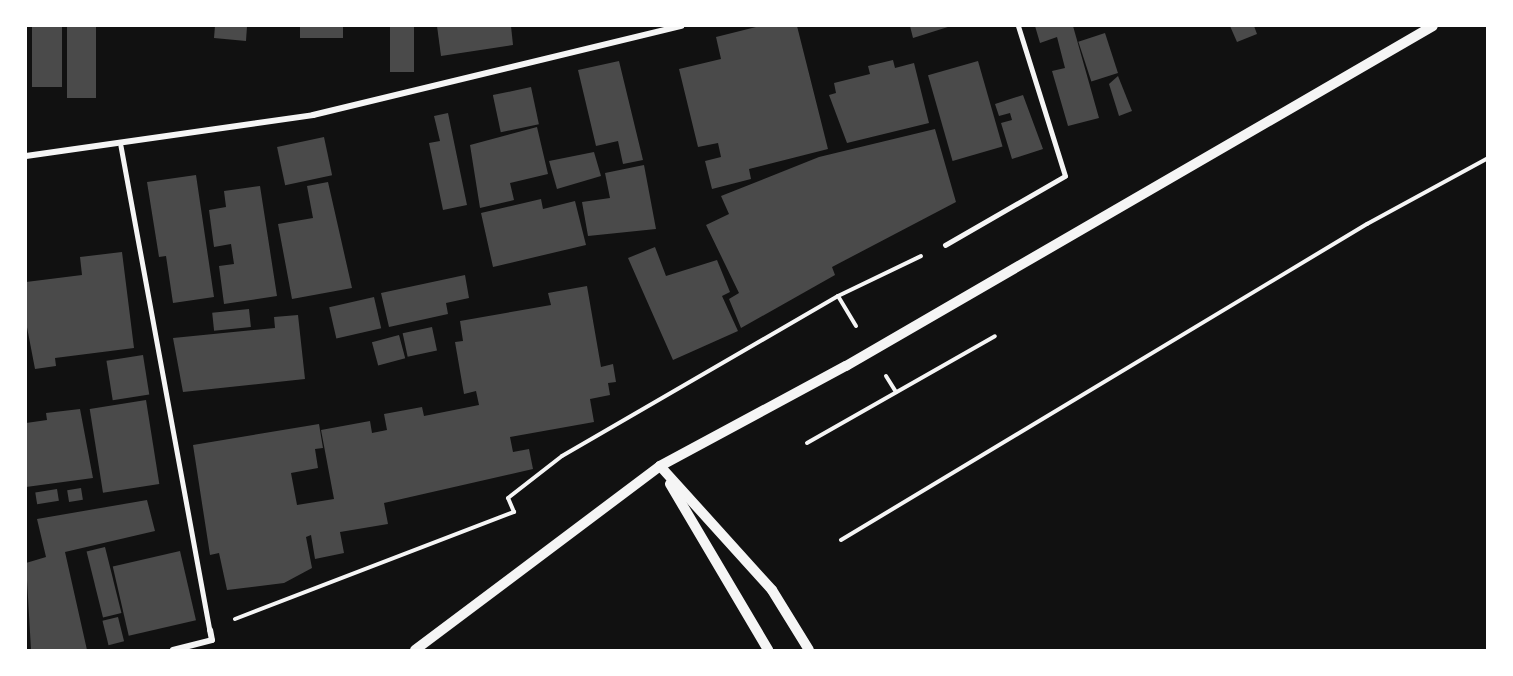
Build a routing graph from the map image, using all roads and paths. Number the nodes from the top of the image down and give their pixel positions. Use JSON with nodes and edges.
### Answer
{"nodes":[{"id":1,"x":681,"y":26,"type":"edge"},
{"id":2,"x":1018,"y":26,"type":"edge"},
{"id":3,"x":1433,"y":26,"type":"edge"},
{"id":4,"x":122,"y":146,"type":"junction"},
{"id":5,"x":26,"y":156,"type":"edge"},
{"id":6,"x":1488,"y":158,"type":"edge"},
{"id":7,"x":945,"y":245,"type":"joint"},
{"id":8,"x":995,"y":336,"type":"dead end"},
{"id":9,"x":807,"y":443,"type":"dead end"},
{"id":10,"x":660,"y":466,"type":"junction"},
{"id":11,"x":841,"y":540,"type":"dead end"},
{"id":12,"x":210,"y":630,"type":"junction"},
{"id":13,"x":173,"y":651,"type":"edge"},
{"id":14,"x":415,"y":651,"type":"edge"},
{"id":15,"x":768,"y":651,"type":"edge"},
{"id":16,"x":809,"y":651,"type":"edge"}],
"edges":[{"from":1,"to":4,"type":"street"},
{"from":2,"to":7,"type":"lane"},
{"from":3,"to":10,"type":"street"},
{"from":4,"to":5,"type":"street"},
{"from":4,"to":12,"type":"lane"},
{"from":6,"to":11,"type":"path"},
{"from":7,"to":12,"type":"path"},
{"from":8,"to":9,"type":"path"},
{"from":10,"to":14,"type":"street"},
{"from":10,"to":15,"type":"street"},
{"from":10,"to":16,"type":"street"},
{"from":12,"to":13,"type":"street"}]}
